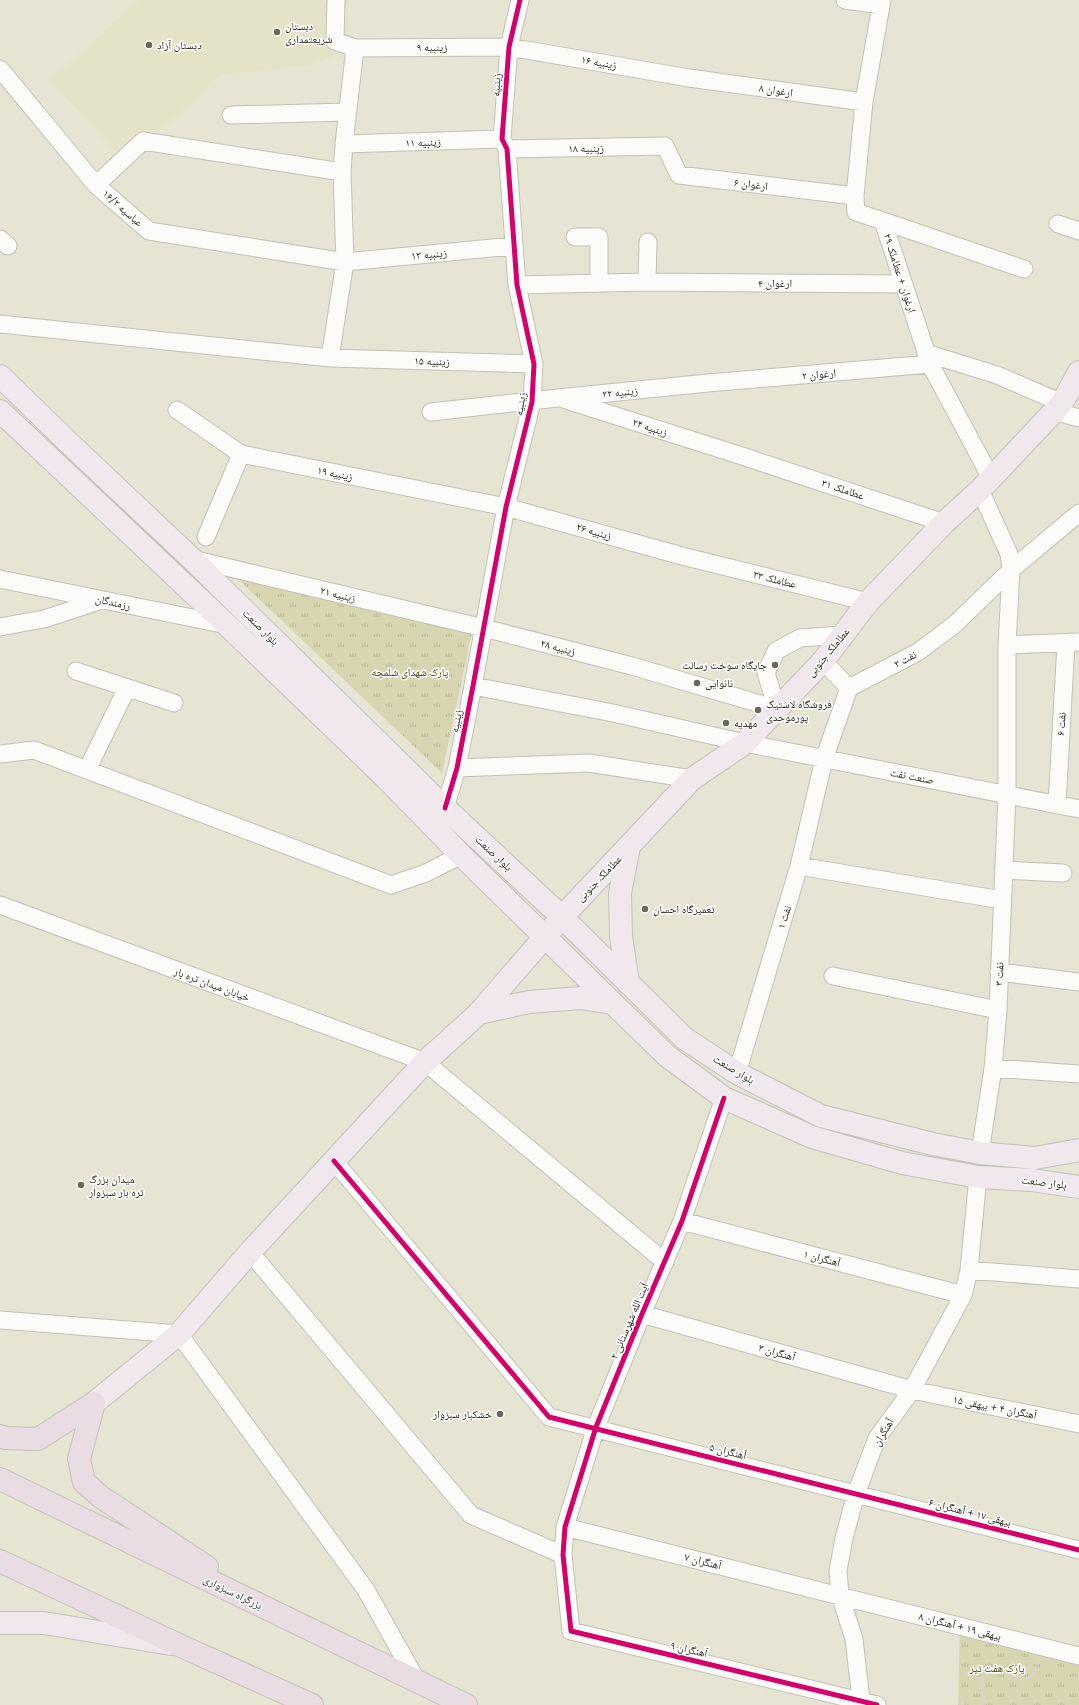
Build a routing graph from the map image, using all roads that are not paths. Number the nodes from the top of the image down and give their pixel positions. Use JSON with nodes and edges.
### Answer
{"nodes":[{"id":1,"x":336,"y":0,"type":"edge"},
{"id":2,"x":520,"y":0,"type":"edge"},
{"id":3,"x":845,"y":0,"type":"edge"},
{"id":4,"x":881,"y":3,"type":"edge"},
{"id":5,"x":509,"y":47,"type":"junction"},
{"id":6,"x":354,"y":48,"type":"junction"},
{"id":7,"x":0,"y":69,"type":"edge"},
{"id":8,"x":689,"y":78,"type":"joint"},
{"id":9,"x":864,"y":102,"type":"junction"},
{"id":10,"x":347,"y":112,"type":"junction"},
{"id":11,"x":231,"y":115,"type":"dead end"},
{"id":12,"x":344,"y":144,"type":"junction"},
{"id":13,"x":504,"y":144,"type":"junction"},
{"id":14,"x":665,"y":146,"type":"joint"},
{"id":15,"x":342,"y":172,"type":"junction"},
{"id":16,"x":96,"y":185,"type":"junction"},
{"id":17,"x":855,"y":196,"type":"junction"},
{"id":18,"x":883,"y":221,"type":"junction"},
{"id":19,"x":1058,"y":224,"type":"dead end"},
{"id":20,"x":1079,"y":231,"type":"edge"},
{"id":21,"x":575,"y":237,"type":"dead end"},
{"id":22,"x":648,"y":242,"type":"dead end"},
{"id":23,"x":513,"y":246,"type":"junction"},
{"id":24,"x":345,"y":262,"type":"junction"},
{"id":25,"x":1024,"y":269,"type":"dead end"},
{"id":26,"x":647,"y":282,"type":"junction"},
{"id":27,"x":599,"y":283,"type":"junction"},
{"id":28,"x":903,"y":284,"type":"junction"},
{"id":29,"x":517,"y":286,"type":"junction"},
{"id":30,"x":0,"y":324,"type":"edge"},
{"id":31,"x":330,"y":358,"type":"junction"},
{"id":32,"x":928,"y":359,"type":"junction"},
{"id":33,"x":534,"y":364,"type":"junction"},
{"id":34,"x":1079,"y":372,"type":"edge"},
{"id":35,"x":0,"y":376,"type":"edge"},
{"id":36,"x":708,"y":383,"type":"joint"},
{"id":37,"x":558,"y":398,"type":"junction"},
{"id":38,"x":532,"y":402,"type":"junction"},
{"id":39,"x":1058,"y":407,"type":"junction"},
{"id":40,"x":177,"y":410,"type":"dead end"},
{"id":41,"x":0,"y":411,"type":"edge"},
{"id":42,"x":431,"y":412,"type":"dead end"},
{"id":43,"x":1079,"y":418,"type":"edge"},
{"id":44,"x":68,"y":442,"type":"junction"},
{"id":45,"x":241,"y":454,"type":"junction"},
{"id":46,"x":742,"y":456,"type":"joint"},
{"id":47,"x":50,"y":460,"type":"junction"},
{"id":48,"x":985,"y":484,"type":"junction"},
{"id":49,"x":506,"y":507,"type":"junction"},
{"id":50,"x":1079,"y":513,"type":"edge"},
{"id":51,"x":944,"y":523,"type":"junction"},
{"id":52,"x":206,"y":537,"type":"dead end"},
{"id":53,"x":682,"y":556,"type":"joint"},
{"id":54,"x":192,"y":559,"type":"junction"},
{"id":55,"x":1010,"y":562,"type":"junction"},
{"id":56,"x":0,"y":579,"type":"edge"},
{"id":57,"x":104,"y":600,"type":"junction"},
{"id":58,"x":868,"y":602,"type":"junction"},
{"id":59,"x":227,"y":625,"type":"junction"},
{"id":60,"x":0,"y":627,"type":"edge"},
{"id":61,"x":484,"y":628,"type":"junction"},
{"id":62,"x":842,"y":635,"type":"junction"},
{"id":63,"x":1072,"y":643,"type":"edge"},
{"id":64,"x":1007,"y":645,"type":"junction"},
{"id":65,"x":823,"y":660,"type":"junction"},
{"id":66,"x":76,"y":672,"type":"dead end"},
{"id":67,"x":473,"y":686,"type":"junction"},
{"id":68,"x":128,"y":688,"type":"junction"},
{"id":69,"x":849,"y":688,"type":"junction"},
{"id":70,"x":174,"y":703,"type":"dead end"},
{"id":71,"x":777,"y":709,"type":"junction"},
{"id":72,"x":745,"y":743,"type":"junction"},
{"id":73,"x":0,"y":754,"type":"edge"},
{"id":74,"x":824,"y":759,"type":"junction"},
{"id":75,"x":457,"y":768,"type":"junction"},
{"id":76,"x":87,"y":770,"type":"junction"},
{"id":77,"x":395,"y":773,"type":"junction"},
{"id":78,"x":692,"y":779,"type":"junction"},
{"id":79,"x":1007,"y":795,"type":"junction"},
{"id":80,"x":1057,"y":805,"type":"junction"},
{"id":81,"x":445,"y":808,"type":"junction"},
{"id":82,"x":1079,"y":809,"type":"edge"},
{"id":83,"x":629,"y":847,"type":"junction"},
{"id":84,"x":461,"y":855,"type":"junction"},
{"id":85,"x":799,"y":866,"type":"junction"},
{"id":86,"x":1003,"y":870,"type":"junction"},
{"id":87,"x":1062,"y":874,"type":"dead end"},
{"id":88,"x":1002,"y":900,"type":"junction"},
{"id":89,"x":0,"y":905,"type":"edge"},
{"id":90,"x":562,"y":917,"type":"junction"},
{"id":91,"x":545,"y":936,"type":"junction"},
{"id":92,"x":999,"y":972,"type":"junction"},
{"id":93,"x":833,"y":976,"type":"dead end"},
{"id":94,"x":1079,"y":982,"type":"edge"},
{"id":95,"x":628,"y":983,"type":"junction"},
{"id":96,"x":612,"y":1003,"type":"junction"},
{"id":97,"x":998,"y":1010,"type":"junction"},
{"id":98,"x":479,"y":1013,"type":"junction"},
{"id":99,"x":684,"y":1038,"type":"junction"},
{"id":100,"x":667,"y":1056,"type":"junction"},
{"id":101,"x":425,"y":1062,"type":"junction"},
{"id":102,"x":993,"y":1068,"type":"junction"},
{"id":103,"x":737,"y":1073,"type":"junction"},
{"id":104,"x":1079,"y":1074,"type":"edge"},
{"id":105,"x":724,"y":1098,"type":"junction"},
{"id":106,"x":1079,"y":1150,"type":"edge"},
{"id":107,"x":980,"y":1153,"type":"junction"},
{"id":108,"x":334,"y":1161,"type":"junction"},
{"id":109,"x":978,"y":1177,"type":"junction"},
{"id":110,"x":1079,"y":1187,"type":"edge"},
{"id":111,"x":682,"y":1221,"type":"junction"},
{"id":112,"x":250,"y":1252,"type":"junction"},
{"id":113,"x":665,"y":1262,"type":"junction"},
{"id":114,"x":969,"y":1270,"type":"junction"},
{"id":115,"x":1079,"y":1279,"type":"edge"},
{"id":116,"x":963,"y":1295,"type":"junction"},
{"id":117,"x":642,"y":1314,"type":"junction"},
{"id":118,"x":0,"y":1320,"type":"edge"},
{"id":119,"x":180,"y":1334,"type":"junction"},
{"id":120,"x":912,"y":1390,"type":"junction"},
{"id":121,"x":94,"y":1403,"type":"junction"},
{"id":122,"x":1079,"y":1424,"type":"edge"},
{"id":123,"x":596,"y":1428,"type":"junction"},
{"id":124,"x":0,"y":1436,"type":"edge"},
{"id":125,"x":0,"y":1479,"type":"edge"},
{"id":126,"x":856,"y":1494,"type":"junction"},
{"id":127,"x":565,"y":1527,"type":"junction"},
{"id":128,"x":1079,"y":1550,"type":"edge"},
{"id":129,"x":563,"y":1555,"type":"junction"},
{"id":130,"x":0,"y":1561,"type":"edge"},
{"id":131,"x":840,"y":1595,"type":"junction"},
{"id":132,"x":283,"y":1617,"type":"junction"},
{"id":133,"x":0,"y":1623,"type":"edge"},
{"id":134,"x":181,"y":1646,"type":"junction"},
{"id":135,"x":1079,"y":1656,"type":"edge"},
{"id":136,"x":418,"y":1683,"type":"junction"},
{"id":137,"x":861,"y":1700,"type":"junction"},
{"id":138,"x":312,"y":1705,"type":"edge"},
{"id":139,"x":466,"y":1705,"type":"edge"},
{"id":140,"x":877,"y":1705,"type":"edge"}],
"edges":[{"from":1,"to":6,"type":"street"},
{"from":2,"to":5,"type":"street","name":"زینبیه"},
{"from":3,"to":4,"type":"street"},
{"from":4,"to":9,"type":"street","name":"ارغوان + عطاملک ۲۹"},
{"from":5,"to":6,"type":"street","name":"زینبیه ۹"},
{"from":5,"to":8,"type":"street","name":"زینبیه ۱۶"},
{"from":5,"to":13,"type":"street","name":"زینبیه"},
{"from":6,"to":10,"type":"street"},
{"from":7,"to":16,"type":"street","name":"عباسیه ۱۶/۲"},
{"from":8,"to":9,"type":"street","name":"ارغوان ۸"},
{"from":9,"to":17,"type":"street","name":"ارغوان + عطاملک ۲۹"},
{"from":10,"to":11,"type":"street"},
{"from":10,"to":12,"type":"street"},
{"from":12,"to":13,"type":"street","name":"زینبیه ۱۱"},
{"from":12,"to":15,"type":"street"},
{"from":13,"to":14,"type":"street","name":"زینبیه ۱۸"},
{"from":13,"to":23,"type":"street","name":"زینبیه"},
{"from":14,"to":17,"type":"street","name":"ارغوان ۶"},
{"from":15,"to":16,"type":"street"},
{"from":15,"to":24,"type":"street"},
{"from":16,"to":24,"type":"street","name":"عباسیه ۱۶/۲"},
{"from":17,"to":18,"type":"street","name":"ارغوان + عطاملک ۲۹"},
{"from":18,"to":25,"type":"street"},
{"from":18,"to":28,"type":"street","name":"ارغوان + عطاملک ۲۹"},
{"from":19,"to":20,"type":"street"},
{"from":21,"to":27,"type":"street"},
{"from":22,"to":26,"type":"street"},
{"from":23,"to":24,"type":"street","name":"زینبیه ۱۳"},
{"from":23,"to":29,"type":"street","name":"زینبیه"},
{"from":24,"to":31,"type":"street"},
{"from":26,"to":27,"type":"street","name":"ارغوان ۴"},
{"from":26,"to":28,"type":"street","name":"ارغوان ۴"},
{"from":27,"to":29,"type":"street","name":"ارغوان ۴"},
{"from":28,"to":32,"type":"street","name":"ارغوان + عطاملک ۲۹"},
{"from":29,"to":33,"type":"street","name":"زینبیه"},
{"from":30,"to":31,"type":"street","name":"زینبیه ۱۵"},
{"from":31,"to":33,"type":"street","name":"زینبیه ۱۵"},
{"from":32,"to":36,"type":"street","name":"ارغوان ۲"},
{"from":32,"to":39,"type":"street"},
{"from":32,"to":48,"type":"street","name":"ارغوان + عطاملک ۲۹"},
{"from":33,"to":38,"type":"street","name":"زینبیه"},
{"from":34,"to":39,"type":"main road","name":"عطاملک جنوبی"},
{"from":35,"to":44,"type":"main road","name":"بلوار صنعت"},
{"from":36,"to":37,"type":"street","name":"زینبیه ۲۲"},
{"from":37,"to":38,"type":"street","name":"زینبیه ۲۲"},
{"from":37,"to":46,"type":"street","name":"زینبیه ۲۴"},
{"from":38,"to":42,"type":"street","name":"زینبیه ۲۲"},
{"from":38,"to":49,"type":"street","name":"زینبیه"},
{"from":39,"to":43,"type":"street"},
{"from":39,"to":48,"type":"main road","name":"عطاملک جنوبی"},
{"from":40,"to":45,"type":"street","name":"زینبیه ۱۹"},
{"from":41,"to":47,"type":"main road","name":"بلوار صنعت"},
{"from":44,"to":47,"type":"main road"},
{"from":44,"to":54,"type":"main road","name":"بلوار صنعت"},
{"from":45,"to":49,"type":"street","name":"زینبیه ۱۹"},
{"from":45,"to":52,"type":"street"},
{"from":46,"to":51,"type":"street","name":"عطاملک ۳۱"},
{"from":47,"to":59,"type":"main road","name":"بلوار صنعت"},
{"from":48,"to":51,"type":"main road","name":"عطاملک جنوبی"},
{"from":48,"to":55,"type":"street","name":"ارغوان + عطاملک ۲۹"},
{"from":49,"to":53,"type":"street","name":"زینبیه ۲۶"},
{"from":49,"to":61,"type":"street","name":"زینبیه"},
{"from":50,"to":55,"type":"street","name":"نفت ۲"},
{"from":51,"to":58,"type":"main road","name":"عطاملک جنوبی"},
{"from":53,"to":58,"type":"street","name":"عطاملک ۳۳"},
{"from":54,"to":61,"type":"street","name":"زینبیه ۲۱"},
{"from":54,"to":77,"type":"main road","name":"بلوار صنعت"},
{"from":55,"to":64,"type":"street","name":"نفت ۳"},
{"from":55,"to":69,"type":"street","name":"نفت ۲"},
{"from":56,"to":57,"type":"street","name":"رزمندگان"},
{"from":57,"to":59,"type":"street","name":"رزمندگان"},
{"from":57,"to":60,"type":"street"},
{"from":58,"to":62,"type":"main road","name":"عطاملک جنوبی"},
{"from":59,"to":77,"type":"main road","name":"بلوار صنعت"},
{"from":61,"to":67,"type":"street","name":"زینبیه"},
{"from":61,"to":71,"type":"street","name":"زینبیه ۲۸"},
{"from":62,"to":65,"type":"main road","name":"عطاملک جنوبی"},
{"from":62,"to":71,"type":"street"},
{"from":63,"to":64,"type":"street"},
{"from":63,"to":80,"type":"street","name":"نفت ۶"},
{"from":64,"to":79,"type":"street","name":"نفت ۳"},
{"from":65,"to":69,"type":"street"},
{"from":65,"to":71,"type":"main road","name":"عطاملک جنوبی"},
{"from":66,"to":68,"type":"street"},
{"from":67,"to":72,"type":"street","name":"صنعت نفت"},
{"from":67,"to":75,"type":"street","name":"زینبیه"},
{"from":68,"to":70,"type":"street"},
{"from":68,"to":76,"type":"street"},
{"from":69,"to":74,"type":"street"},
{"from":71,"to":72,"type":"main road","name":"عطاملک جنوبی"},
{"from":72,"to":74,"type":"street","name":"صنعت نفت"},
{"from":72,"to":78,"type":"main road","name":"عطاملک جنوبی"},
{"from":73,"to":76,"type":"street"},
{"from":74,"to":79,"type":"street","name":"صنعت نفت"},
{"from":74,"to":85,"type":"street","name":"نفت ۱"},
{"from":75,"to":78,"type":"street"},
{"from":75,"to":81,"type":"street","name":"زینبیه"},
{"from":76,"to":84,"type":"street"},
{"from":77,"to":81,"type":"main road","name":"بلوار صنعت"},
{"from":77,"to":84,"type":"main road","name":"بلوار صنعت"},
{"from":78,"to":83,"type":"main road","name":"عطاملک جنوبی"},
{"from":79,"to":80,"type":"street","name":"صنعت نفت"},
{"from":79,"to":86,"type":"street","name":"نفت ۳"},
{"from":80,"to":82,"type":"street","name":"صنعت نفت"},
{"from":81,"to":90,"type":"main road","name":"بلوار صنعت"},
{"from":83,"to":90,"type":"main road","name":"عطاملک جنوبی"},
{"from":83,"to":95,"type":"main road"},
{"from":84,"to":91,"type":"main road","name":"بلوار صنعت"},
{"from":85,"to":88,"type":"street"},
{"from":85,"to":103,"type":"street","name":"نفت ۱"},
{"from":86,"to":87,"type":"street"},
{"from":86,"to":88,"type":"street","name":"نفت ۳"},
{"from":88,"to":92,"type":"street","name":"نفت ۳"},
{"from":89,"to":101,"type":"street","name":"خیابان میدان تره بار"},
{"from":90,"to":91,"type":"main road","name":"عطاملک جنوبی"},
{"from":90,"to":95,"type":"main road","name":"بلوار صنعت"},
{"from":91,"to":96,"type":"main road","name":"بلوار صنعت"},
{"from":91,"to":98,"type":"main road","name":"عطاملک جنوبی"},
{"from":92,"to":94,"type":"street"},
{"from":92,"to":97,"type":"street","name":"نفت ۳"},
{"from":93,"to":97,"type":"street"},
{"from":95,"to":99,"type":"main road","name":"بلوار صنعت"},
{"from":96,"to":98,"type":"main road"},
{"from":96,"to":100,"type":"main road","name":"بلوار صنعت"},
{"from":97,"to":102,"type":"street","name":"نفت ۳"},
{"from":98,"to":101,"type":"main road","name":"عطاملک جنوبی"},
{"from":99,"to":100,"type":"main road"},
{"from":99,"to":103,"type":"main road","name":"بلوار صنعت"},
{"from":100,"to":105,"type":"main road","name":"بلوار صنعت"},
{"from":101,"to":108,"type":"main road","name":"عطاملک جنوبی"},
{"from":101,"to":113,"type":"street","name":"خیابان میدان تره بار"},
{"from":102,"to":104,"type":"street"},
{"from":102,"to":107,"type":"street","name":"نفت ۳"},
{"from":103,"to":107,"type":"main road","name":"بلوار صنعت"},
{"from":105,"to":109,"type":"main road","name":"بلوار صنعت"},
{"from":105,"to":111,"type":"street","name":"آیت الله شهرستانی ۲"},
{"from":106,"to":107,"type":"main road","name":"بلوار صنعت"},
{"from":108,"to":112,"type":"main road","name":"عطاملک جنوبی"},
{"from":108,"to":123,"type":"street","name":"آهنگران ۵"},
{"from":109,"to":110,"type":"main road","name":"بلوار صنعت"},
{"from":109,"to":114,"type":"street","name":"آهنگران"},
{"from":111,"to":113,"type":"street","name":"آیت الله شهرستانی ۲"},
{"from":111,"to":116,"type":"street","name":"آهنگران ۱"},
{"from":112,"to":119,"type":"main road","name":"عطاملک جنوبی"},
{"from":112,"to":129,"type":"street"},
{"from":113,"to":117,"type":"street","name":"آیت الله شهرستانی ۲"},
{"from":114,"to":115,"type":"street"},
{"from":114,"to":116,"type":"street","name":"آهنگران"},
{"from":116,"to":120,"type":"street","name":"آهنگران"},
{"from":117,"to":120,"type":"street","name":"آهنگران ۳"},
{"from":117,"to":123,"type":"street","name":"آیت الله شهرستانی ۲"},
{"from":118,"to":119,"type":"street"},
{"from":119,"to":121,"type":"main road","name":"عطاملک جنوبی"},
{"from":119,"to":136,"type":"street"},
{"from":120,"to":122,"type":"street","name":"آهنگران ۴ + بیهقی ۱۵"},
{"from":120,"to":126,"type":"street","name":"آهنگران"},
{"from":121,"to":124,"type":"highway"},
{"from":121,"to":132,"type":"highway"},
{"from":123,"to":126,"type":"street","name":"آهنگران ۵"},
{"from":123,"to":127,"type":"street","name":"آیت الله شهرستانی ۲"},
{"from":125,"to":132,"type":"highway","name":"بزرگراه سبزواری"},
{"from":126,"to":128,"type":"street","name":"بیهقی ۱۷ + آهنگران ۶"},
{"from":126,"to":131,"type":"street","name":"آهنگران"},
{"from":127,"to":129,"type":"street","name":"آیت الله شهرستانی ۲"},
{"from":127,"to":131,"type":"street","name":"آهنگران ۷"},
{"from":129,"to":137,"type":"street","name":"آهنگران ۹"},
{"from":130,"to":134,"type":"highway"},
{"from":131,"to":135,"type":"street","name":"بیهقی ۱۹ + آهنگران ۸"},
{"from":131,"to":137,"type":"street","name":"آهنگران"},
{"from":132,"to":136,"type":"highway","name":"بزرگراه سبزواری"},
{"from":133,"to":134,"type":"main road"},
{"from":134,"to":138,"type":"highway"},
{"from":136,"to":139,"type":"highway","name":"بزرگراه سبزواری"},
{"from":137,"to":140,"type":"street","name":"آهنگران ۹"}]}
